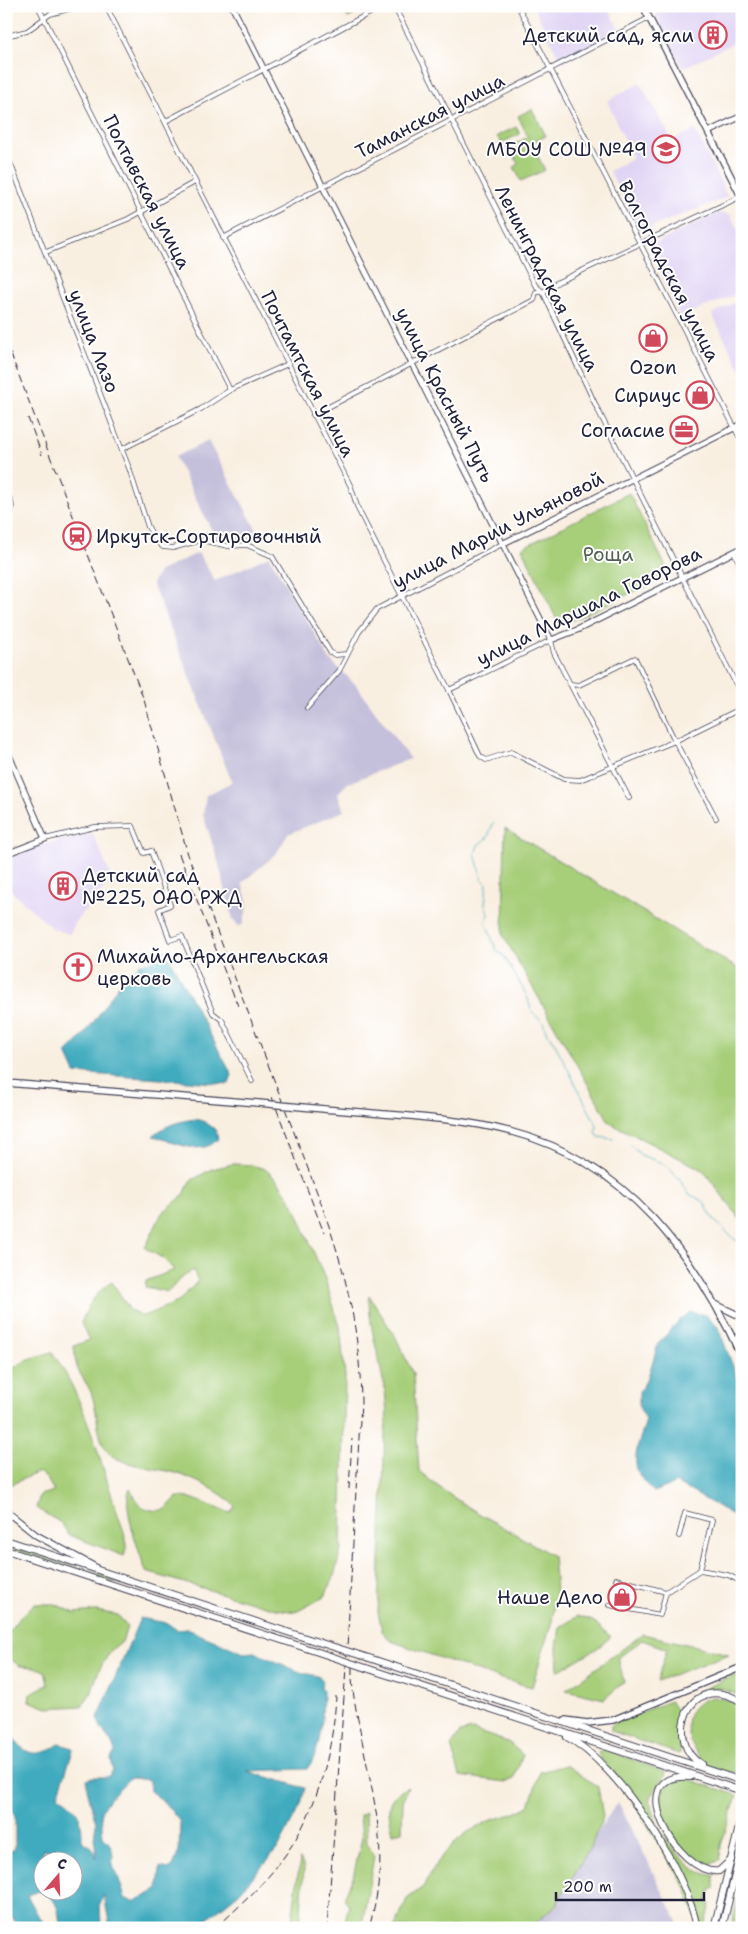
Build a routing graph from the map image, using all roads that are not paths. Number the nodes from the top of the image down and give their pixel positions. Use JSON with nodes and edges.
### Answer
{"nodes":[{"id":1,"x":38,"y":6,"type":"edge"},
{"id":2,"x":80,"y":6,"type":"edge"},
{"id":3,"x":106,"y":6,"type":"edge"},
{"id":4,"x":232,"y":6,"type":"edge"},
{"id":5,"x":383,"y":6,"type":"edge"},
{"id":6,"x":394,"y":6,"type":"edge"},
{"id":7,"x":518,"y":6,"type":"edge"},
{"id":8,"x":643,"y":6,"type":"edge"},
{"id":9,"x":44,"y":18,"type":"junction"},
{"id":10,"x":649,"y":18,"type":"junction"},
{"id":11,"x":6,"y":36,"type":"edge"},
{"id":12,"x":263,"y":70,"type":"junction"},
{"id":13,"x":550,"y":70,"type":"junction"},
{"id":14,"x":742,"y":116,"type":"edge"},
{"id":15,"x":452,"y":120,"type":"junction"},
{"id":16,"x":166,"y":121,"type":"junction"},
{"id":17,"x":708,"y":132,"type":"junction"},
{"id":18,"x":6,"y":152,"type":"edge"},
{"id":19,"x":195,"y":182,"type":"junction"},
{"id":20,"x":322,"y":186,"type":"junction"},
{"id":21,"x":741,"y":197,"type":"edge"},
{"id":22,"x":141,"y":211,"type":"junction"},
{"id":23,"x":223,"y":238,"type":"junction"},
{"id":24,"x":638,"y":244,"type":"junction"},
{"id":25,"x":46,"y":252,"type":"junction"},
{"id":26,"x":543,"y":292,"type":"junction"},
{"id":27,"x":534,"y":300,"type":"junction"},
{"id":28,"x":546,"y":301,"type":"junction"},
{"id":29,"x":412,"y":362,"type":"junction"},
{"id":30,"x":288,"y":364,"type":"junction"},
{"id":31,"x":230,"y":390,"type":"junction"},
{"id":32,"x":313,"y":415,"type":"junction"},
{"id":33,"x":742,"y":424,"type":"edge"},
{"id":34,"x":735,"y":428,"type":"junction"},
{"id":35,"x":742,"y":442,"type":"edge"},
{"id":36,"x":122,"y":449,"type":"junction"},
{"id":37,"x":633,"y":479,"type":"junction"},
{"id":38,"x":6,"y":491,"type":"edge"},
{"id":39,"x":7,"y":517,"type":"edge"},
{"id":40,"x":504,"y":543,"type":"junction"},
{"id":41,"x":742,"y":548,"type":"edge"},
{"id":42,"x":734,"y":552,"type":"junction"},
{"id":43,"x":742,"y":568,"type":"edge"},
{"id":44,"x":682,"y":579,"type":"junction"},
{"id":45,"x":402,"y":594,"type":"junction"},
{"id":46,"x":551,"y":640,"type":"junction"},
{"id":47,"x":348,"y":654,"type":"junction"},
{"id":48,"x":570,"y":684,"type":"junction"},
{"id":49,"x":450,"y":690,"type":"junction"},
{"id":50,"x":742,"y":696,"type":"edge"},
{"id":51,"x":307,"y":708,"type":"dead end"},
{"id":52,"x":742,"y":708,"type":"edge"},
{"id":53,"x":674,"y":741,"type":"junction"},
{"id":54,"x":6,"y":748,"type":"edge"},
{"id":55,"x":612,"y":766,"type":"junction"},
{"id":56,"x":629,"y":798,"type":"dead end"},
{"id":57,"x":716,"y":818,"type":"dead end"},
{"id":58,"x":45,"y":839,"type":"junction"},
{"id":59,"x":6,"y":854,"type":"edge"},
{"id":60,"x":252,"y":1082,"type":"dead end"},
{"id":61,"x":6,"y":1083,"type":"edge"},
{"id":62,"x":710,"y":1299,"type":"junction"},
{"id":63,"x":742,"y":1317,"type":"edge"},
{"id":64,"x":742,"y":1331,"type":"edge"},
{"id":65,"x":738,"y":1349,"type":"junction"},
{"id":66,"x":742,"y":1358,"type":"edge"},
{"id":67,"x":6,"y":1511,"type":"edge"},
{"id":68,"x":679,"y":1536,"type":"dead end"},
{"id":69,"x":6,"y":1540,"type":"edge"},
{"id":70,"x":6,"y":1550,"type":"edge"},
{"id":71,"x":700,"y":1570,"type":"junction"},
{"id":72,"x":119,"y":1578,"type":"junction"},
{"id":73,"x":616,"y":1579,"type":"dead end"},
{"id":74,"x":742,"y":1582,"type":"edge"},
{"id":75,"x":666,"y":1592,"type":"junction"},
{"id":76,"x":609,"y":1604,"type":"dead end"},
{"id":77,"x":742,"y":1667,"type":"edge"},
{"id":78,"x":742,"y":1702,"type":"edge"},
{"id":79,"x":540,"y":1713,"type":"junction"},
{"id":80,"x":536,"y":1724,"type":"junction"},
{"id":81,"x":732,"y":1777,"type":"junction"},
{"id":82,"x":742,"y":1781,"type":"edge"},
{"id":83,"x":730,"y":1788,"type":"junction"},
{"id":84,"x":742,"y":1791,"type":"edge"},
{"id":85,"x":742,"y":1815,"type":"edge"},
{"id":86,"x":742,"y":1846,"type":"edge"},
{"id":87,"x":731,"y":1860,"type":"junction"},
{"id":88,"x":696,"y":1928,"type":"edge"},
{"id":89,"x":714,"y":1928,"type":"edge"},
{"id":90,"x":722,"y":1928,"type":"edge"}],
"edges":[{"from":1,"to":9,"type":"street","name":"Полтавская улица"},
{"from":2,"to":9,"type":"street"},
{"from":3,"to":16,"type":"street","name":"Почтамтская улица"},
{"from":4,"to":12,"type":"street","name":"улица Красный Путь"},
{"from":5,"to":12,"type":"street"},
{"from":6,"to":15,"type":"street","name":"Ленинградская улица"},
{"from":7,"to":13,"type":"street","name":"Волгоградская улица"},
{"from":8,"to":10,"type":"main road"},
{"from":9,"to":11,"type":"street"},
{"from":9,"to":22,"type":"street","name":"Полтавская улица"},
{"from":10,"to":13,"type":"street","name":"Таманская улица"},
{"from":10,"to":17,"type":"main road"},
{"from":12,"to":16,"type":"street"},
{"from":12,"to":20,"type":"street","name":"улица Красный Путь"},
{"from":13,"to":15,"type":"street","name":"Таманская улица"},
{"from":13,"to":24,"type":"street","name":"Волгоградская улица"},
{"from":14,"to":17,"type":"street"},
{"from":15,"to":20,"type":"street","name":"Таманская улица"},
{"from":15,"to":26,"type":"street","name":"Ленинградская улица"},
{"from":16,"to":19,"type":"street","name":"Почтамтская улица"},
{"from":17,"to":21,"type":"main road"},
{"from":18,"to":25,"type":"street","name":"улица Лазо"},
{"from":19,"to":22,"type":"street"},
{"from":19,"to":23,"type":"street","name":"Почтамтская улица"},
{"from":20,"to":23,"type":"street","name":"Таманская улица"},
{"from":20,"to":29,"type":"street","name":"улица Красный Путь"},
{"from":21,"to":24,"type":"street"},
{"from":22,"to":25,"type":"street"},
{"from":22,"to":31,"type":"street","name":"Полтавская улица"},
{"from":23,"to":30,"type":"street","name":"Почтамтская улица"},
{"from":24,"to":26,"type":"street"},
{"from":24,"to":34,"type":"street","name":"Волгоградская улица"},
{"from":25,"to":36,"type":"street","name":"улица Лазо"},
{"from":26,"to":27,"type":"street"},
{"from":26,"to":28,"type":"street","name":"Ленинградская улица"},
{"from":27,"to":28,"type":"street"},
{"from":27,"to":29,"type":"street"},
{"from":28,"to":37,"type":"street","name":"Ленинградская улица"},
{"from":29,"to":32,"type":"street"},
{"from":29,"to":40,"type":"street","name":"улица Красный Путь"},
{"from":30,"to":31,"type":"street"},
{"from":30,"to":32,"type":"street","name":"Почтамтская улица"},
{"from":31,"to":36,"type":"street"},
{"from":32,"to":45,"type":"street","name":"Почтамтская улица"},
{"from":33,"to":34,"type":"street","name":"улица Марии Ульяновой"},
{"from":34,"to":35,"type":"street","name":"Волгоградская улица"},
{"from":34,"to":37,"type":"street","name":"улица Марии Ульяновой"},
{"from":36,"to":47,"type":"street","name":"улица Лазо"},
{"from":37,"to":40,"type":"street","name":"улица Марии Ульяновой"},
{"from":37,"to":44,"type":"street","name":"Ленинградская улица"},
{"from":38,"to":39,"type":"street"},
{"from":40,"to":45,"type":"street","name":"улица Марии Ульяновой"},
{"from":40,"to":46,"type":"street","name":"улица Красный Путь"},
{"from":41,"to":42,"type":"street","name":"улица Маршала Говорова"},
{"from":42,"to":43,"type":"street"},
{"from":42,"to":44,"type":"street","name":"улица Маршала Говорова"},
{"from":44,"to":46,"type":"street","name":"улица Маршала Говорова"},
{"from":44,"to":50,"type":"street","name":"Ленинградская улица"},
{"from":45,"to":47,"type":"street","name":"улица Марии Ульяновой"},
{"from":45,"to":49,"type":"street","name":"Почтамтская улица"},
{"from":46,"to":48,"type":"street","name":"улица Красный Путь"},
{"from":46,"to":49,"type":"street","name":"улица Маршала Говорова"},
{"from":47,"to":51,"type":"street","name":"улица Марии Ульяновой"},
{"from":48,"to":53,"type":"street"},
{"from":48,"to":55,"type":"street","name":"улица Красный Путь"},
{"from":49,"to":55,"type":"street","name":"Почтамтская улица"},
{"from":52,"to":53,"type":"street"},
{"from":53,"to":55,"type":"street"},
{"from":53,"to":57,"type":"street"},
{"from":54,"to":58,"type":"street"},
{"from":55,"to":56,"type":"street","name":"улица Красный Путь"},
{"from":58,"to":59,"type":"street"},
{"from":58,"to":60,"type":"street"},
{"from":61,"to":62,"type":"main road","bridge":true},
{"from":62,"to":63,"type":"main road"},
{"from":62,"to":65,"type":"main road"},
{"from":64,"to":65,"type":"main road"},
{"from":65,"to":66,"type":"main road"},
{"from":67,"to":72,"type":"main road"},
{"from":68,"to":71,"type":"street"},
{"from":69,"to":72,"type":"main road"},
{"from":70,"to":80,"type":"main road","bridge":true},
{"from":71,"to":74,"type":"street"},
{"from":71,"to":75,"type":"street"},
{"from":72,"to":79,"type":"main road","bridge":true},
{"from":73,"to":75,"type":"street"},
{"from":75,"to":76,"type":"street"},
{"from":77,"to":79,"type":"main road"},
{"from":78,"to":81,"type":"main road"},
{"from":79,"to":81,"type":"main road"},
{"from":80,"to":83,"type":"main road"},
{"from":80,"to":88,"type":"main road"},
{"from":81,"to":82,"type":"main road"},
{"from":83,"to":84,"type":"main road"},
{"from":83,"to":87,"type":"main road"},
{"from":85,"to":87,"type":"main road"},
{"from":86,"to":90,"type":"main road"},
{"from":87,"to":89,"type":"main road"}]}
